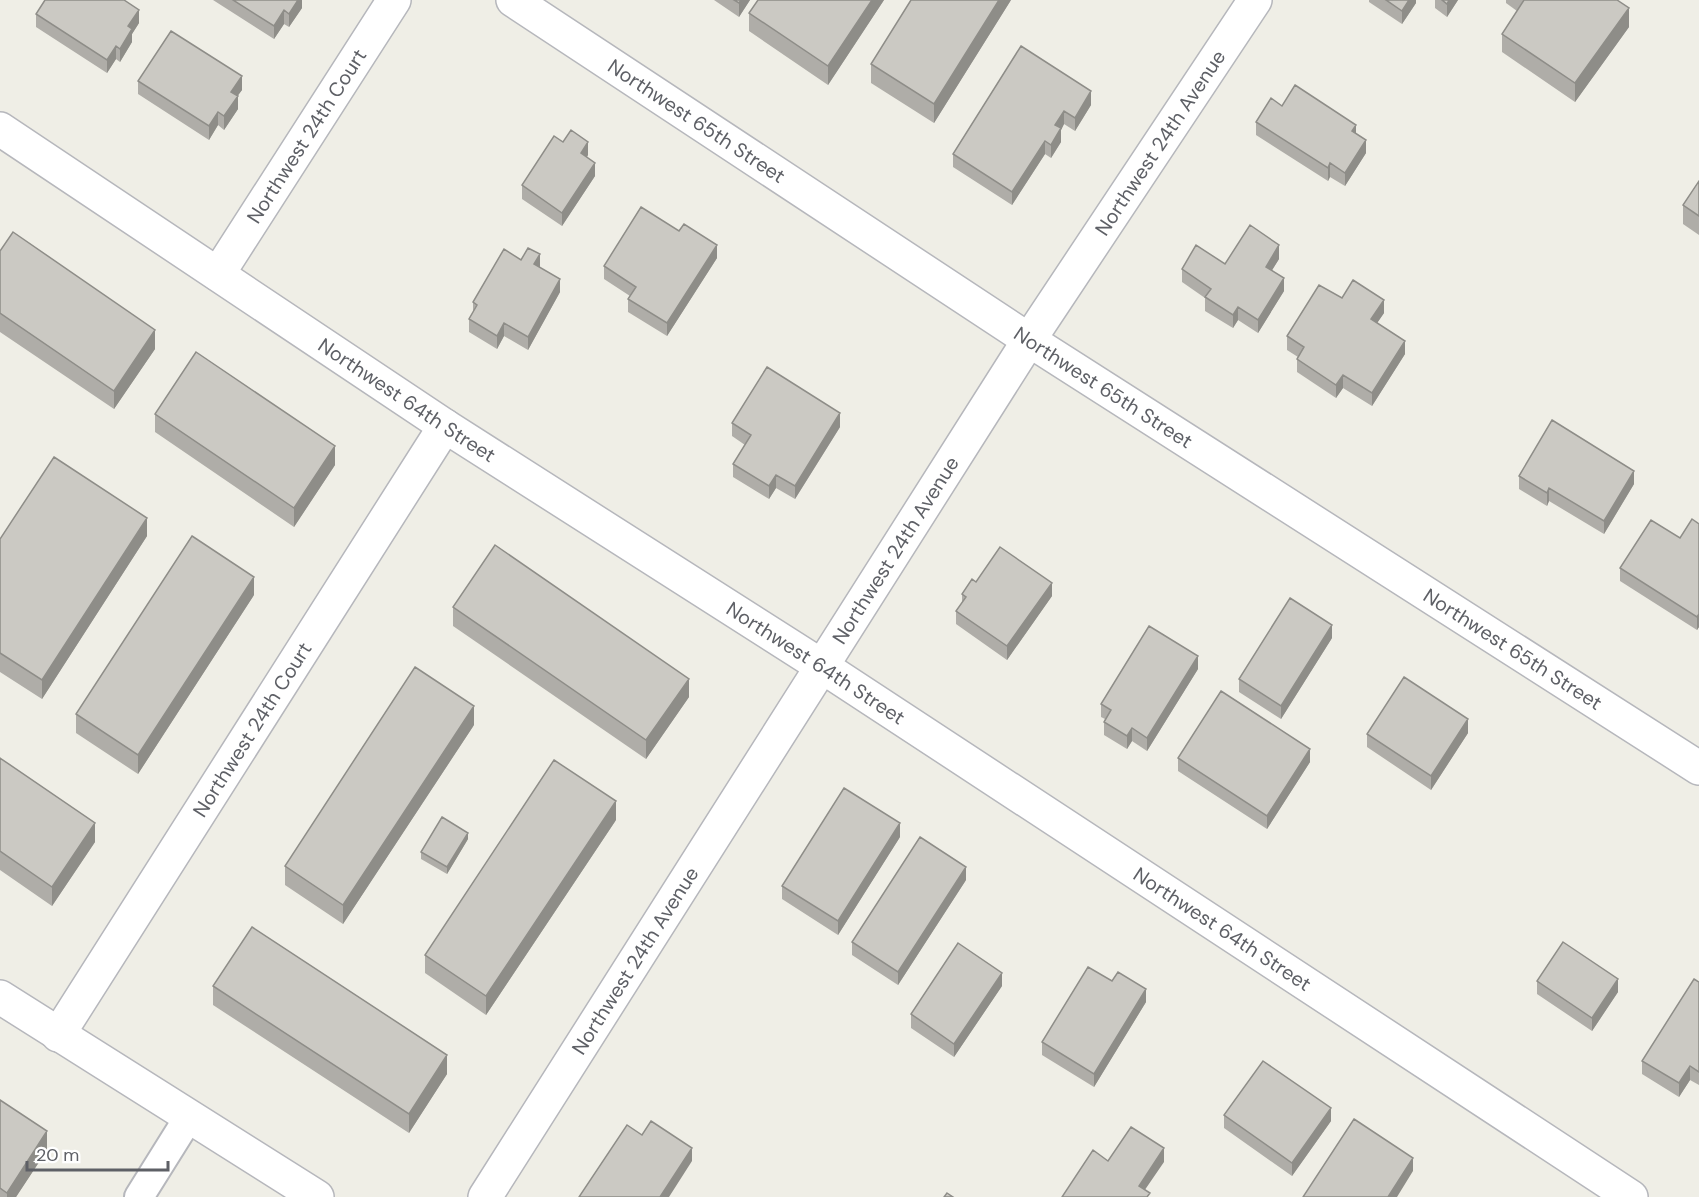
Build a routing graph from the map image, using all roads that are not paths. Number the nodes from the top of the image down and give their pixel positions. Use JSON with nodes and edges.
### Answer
{"nodes":[{"id":1,"x":394,"y":0,"type":"edge"},
{"id":2,"x":513,"y":0,"type":"edge"},
{"id":3,"x":1255,"y":0,"type":"edge"},
{"id":4,"x":3,"y":138,"type":"edge"},
{"id":5,"x":218,"y":274,"type":"junction"},
{"id":6,"x":1029,"y":340,"type":"junction"},
{"id":7,"x":445,"y":426,"type":"junction"},
{"id":8,"x":823,"y":667,"type":"junction"},
{"id":9,"x":1699,"y":768,"type":"edge"},
{"id":10,"x":0,"y":997,"type":"edge"},
{"id":11,"x":58,"y":1035,"type":"junction"},
{"id":12,"x":189,"y":1117,"type":"junction"},
{"id":13,"x":139,"y":1197,"type":"edge"},
{"id":14,"x":317,"y":1197,"type":"edge"},
{"id":15,"x":485,"y":1197,"type":"edge"},
{"id":16,"x":1631,"y":1197,"type":"edge"}],
"edges":[{"from":1,"to":5,"type":"street","name":"Northwest 24th Court"},
{"from":2,"to":6,"type":"street","name":"Northwest 65th Street"},
{"from":3,"to":6,"type":"street","name":"Northwest 24th Avenue"},
{"from":4,"to":5,"type":"street","name":"Northwest 64th Street"},
{"from":5,"to":7,"type":"street","name":"Northwest 64th Street"},
{"from":6,"to":8,"type":"street","name":"Northwest 24th Avenue"},
{"from":6,"to":9,"type":"street","name":"Northwest 65th Street"},
{"from":7,"to":8,"type":"street","name":"Northwest 64th Street"},
{"from":7,"to":11,"type":"street","name":"Northwest 24th Court"},
{"from":8,"to":15,"type":"street","name":"Northwest 24th Avenue"},
{"from":8,"to":16,"type":"street","name":"Northwest 64th Street"},
{"from":10,"to":11,"type":"street"},
{"from":11,"to":12,"type":"street"},
{"from":12,"to":13,"type":"lane"},
{"from":12,"to":14,"type":"street"}]}
